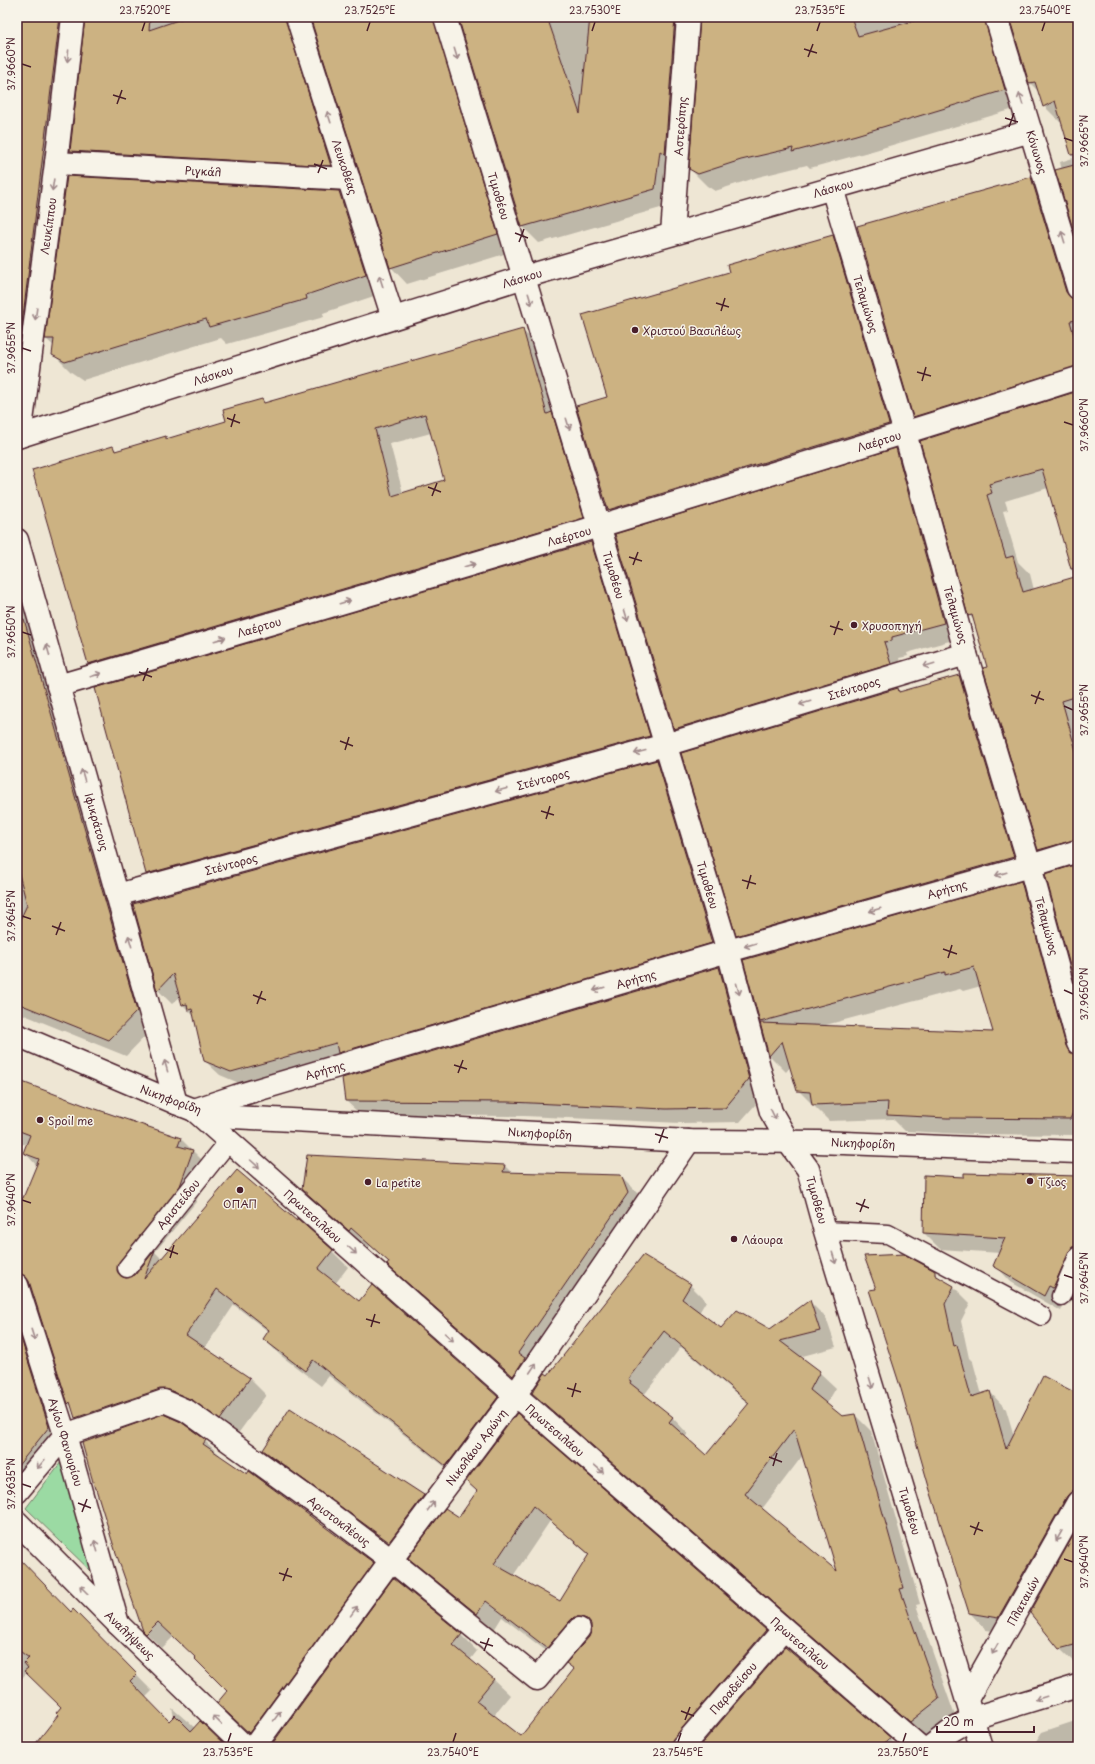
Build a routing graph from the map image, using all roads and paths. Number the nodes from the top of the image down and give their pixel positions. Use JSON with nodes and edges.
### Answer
{"nodes":[{"id":1,"x":73,"y":17,"type":"edge"},
{"id":2,"x":297,"y":17,"type":"edge"},
{"id":3,"x":445,"y":17,"type":"edge"},
{"id":4,"x":688,"y":17,"type":"edge"},
{"id":5,"x":996,"y":17,"type":"edge"},
{"id":6,"x":1031,"y":131,"type":"junction"},
{"id":7,"x":56,"y":163,"type":"junction"},
{"id":8,"x":349,"y":180,"type":"junction"},
{"id":9,"x":832,"y":188,"type":"junction"},
{"id":10,"x":672,"y":234,"type":"junction"},
{"id":11,"x":524,"y":277,"type":"junction"},
{"id":12,"x":1078,"y":288,"type":"edge"},
{"id":13,"x":393,"y":318,"type":"junction"},
{"id":14,"x":1078,"y":378,"type":"edge"},
{"id":15,"x":905,"y":433,"type":"junction"},
{"id":16,"x":19,"y":436,"type":"edge"},
{"id":17,"x":599,"y":527,"type":"junction"},
{"id":18,"x":17,"y":540,"type":"edge"},
{"id":19,"x":966,"y":654,"type":"junction"},
{"id":20,"x":58,"y":686,"type":"junction"},
{"id":21,"x":665,"y":745,"type":"junction"},
{"id":22,"x":1078,"y":851,"type":"edge"},
{"id":23,"x":1030,"y":866,"type":"junction"},
{"id":24,"x":117,"y":895,"type":"junction"},
{"id":25,"x":728,"y":952,"type":"junction"},
{"id":26,"x":17,"y":1035,"type":"edge"},
{"id":27,"x":1078,"y":1043,"type":"edge"},
{"id":28,"x":185,"y":1106,"type":"junction"},
{"id":29,"x":229,"y":1141,"type":"junction"},
{"id":30,"x":689,"y":1141,"type":"junction"},
{"id":31,"x":789,"y":1143,"type":"junction"},
{"id":32,"x":1078,"y":1152,"type":"edge"},
{"id":33,"x":825,"y":1231,"type":"junction"},
{"id":34,"x":1078,"y":1256,"type":"edge"},
{"id":35,"x":127,"y":1268,"type":"dead end"},
{"id":36,"x":17,"y":1285,"type":"edge"},
{"id":37,"x":1061,"y":1296,"type":"dead end"},
{"id":38,"x":1042,"y":1316,"type":"dead end"},
{"id":39,"x":515,"y":1395,"type":"junction"},
{"id":40,"x":65,"y":1435,"type":"junction"},
{"id":41,"x":17,"y":1492,"type":"edge"},
{"id":42,"x":1078,"y":1502,"type":"edge"},
{"id":43,"x":17,"y":1522,"type":"edge"},
{"id":44,"x":391,"y":1560,"type":"junction"},
{"id":45,"x":118,"y":1624,"type":"junction"},
{"id":46,"x":579,"y":1629,"type":"dead end"},
{"id":47,"x":784,"y":1630,"type":"junction"},
{"id":48,"x":1078,"y":1686,"type":"edge"},
{"id":49,"x":970,"y":1709,"type":"junction"},
{"id":50,"x":245,"y":1747,"type":"edge"},
{"id":51,"x":254,"y":1747,"type":"edge"},
{"id":52,"x":682,"y":1747,"type":"edge"},
{"id":53,"x":920,"y":1747,"type":"edge"},
{"id":54,"x":930,"y":1747,"type":"edge"},
{"id":55,"x":981,"y":1747,"type":"edge"}],
"edges":[{"from":1,"to":7,"type":"street","name":"Λευκίππου","one_way":true},
{"from":8,"to":2,"type":"street","name":"Λευκοθέας","one_way":true},
{"from":3,"to":11,"type":"street","name":"Τιμοθέου","one_way":true},
{"from":4,"to":10,"type":"street","name":"Αστερόπης"},
{"from":6,"to":5,"type":"street","name":"Κόνωνος","one_way":true},
{"from":6,"to":9,"type":"street","name":"Λάσκου"},
{"from":12,"to":6,"type":"street","name":"Κόνωνος","one_way":true},
{"from":7,"to":8,"type":"street","name":"Ριγκάλ"},
{"from":7,"to":16,"type":"street","name":"Λευκίππου","one_way":true},
{"from":13,"to":8,"type":"street","name":"Λευκοθέας","one_way":true},
{"from":9,"to":10,"type":"street","name":"Λάσκου"},
{"from":9,"to":15,"type":"street","name":"Τελαμώνος"},
{"from":10,"to":11,"type":"street","name":"Λάσκου"},
{"from":11,"to":13,"type":"street","name":"Λάσκου"},
{"from":11,"to":17,"type":"street","name":"Τιμοθέου","one_way":true},
{"from":13,"to":16,"type":"street","name":"Λάσκου"},
{"from":14,"to":15,"type":"street","name":"Λαέρτου"},
{"from":15,"to":17,"type":"street","name":"Λαέρτου"},
{"from":15,"to":19,"type":"street","name":"Τελαμώνος"},
{"from":20,"to":17,"type":"street","name":"Λαέρτου","one_way":true},
{"from":17,"to":21,"type":"street","name":"Τιμοθέου","one_way":true},
{"from":20,"to":18,"type":"street","name":"Ιφικράτους","one_way":true},
{"from":19,"to":21,"type":"street","name":"Στέντορος","one_way":true},
{"from":19,"to":23,"type":"street","name":"Τελαμώνος"},
{"from":24,"to":20,"type":"street","name":"Ιφικράτους","one_way":true},
{"from":21,"to":24,"type":"street","name":"Στέντορος","one_way":true},
{"from":21,"to":25,"type":"street","name":"Τιμοθέου"},
{"from":22,"to":23,"type":"street","name":"Αρήτης"},
{"from":23,"to":25,"type":"street","name":"Αρήτης","one_way":true},
{"from":23,"to":27,"type":"street","name":"Τελαμώνος"},
{"from":28,"to":24,"type":"street","name":"Ιφικράτους","one_way":true},
{"from":25,"to":28,"type":"street","name":"Αρήτης","one_way":true},
{"from":25,"to":31,"type":"street","name":"Τιμοθέου","one_way":true},
{"from":26,"to":28,"type":"street","name":"Νικηφορίδη"},
{"from":28,"to":29,"type":"street","name":"Πρωτεσιλάου"},
{"from":28,"to":30,"type":"street","name":"Νικηφορίδη"},
{"from":29,"to":35,"type":"lane","name":"Αριστείδου"},
{"from":29,"to":39,"type":"street","name":"Πρωτεσιλάου","one_way":true},
{"from":30,"to":31,"type":"street","name":"Νικηφορίδη"},
{"from":39,"to":30,"type":"street","name":"Νικολάου Αρώνη","one_way":true},
{"from":31,"to":32,"type":"street","name":"Νικηφορίδη"},
{"from":31,"to":33,"type":"street","name":"Τιμοθέου"},
{"from":33,"to":38,"type":"lane"},
{"from":33,"to":49,"type":"street","name":"Τιμοθέου","one_way":true},
{"from":34,"to":37,"type":"lane"},
{"from":36,"to":40,"type":"street","name":"Αγίου Φανουρίου","one_way":true},
{"from":44,"to":39,"type":"street","name":"Νικολάου Αρώνη","one_way":true},
{"from":39,"to":47,"type":"street","name":"Πρωτεσιλάου","one_way":true},
{"from":40,"to":41,"type":"street","one_way":true},
{"from":40,"to":44,"type":"street","name":"Αριστοκλέους"},
{"from":45,"to":40,"type":"street","name":"Αγίου Φανουρίου","one_way":true},
{"from":42,"to":49,"type":"street","name":"Πλαταιών","one_way":true},
{"from":45,"to":43,"type":"street","name":"Αναλήψεως","one_way":true},
{"from":44,"to":46,"type":"street","name":"Αριστοκλέους"},
{"from":51,"to":44,"type":"street","name":"Νικολάου Αρώνη","one_way":true},
{"from":50,"to":45,"type":"street","name":"Αναλήψεως","one_way":true},
{"from":47,"to":52,"type":"street","name":"Παραδείσου"},
{"from":47,"to":53,"type":"street","name":"Πρωτεσιλάου"},
{"from":48,"to":49,"type":"street","one_way":true},
{"from":49,"to":54,"type":"street"},
{"from":49,"to":55,"type":"street","name":"Τιμοθέου"}]}
